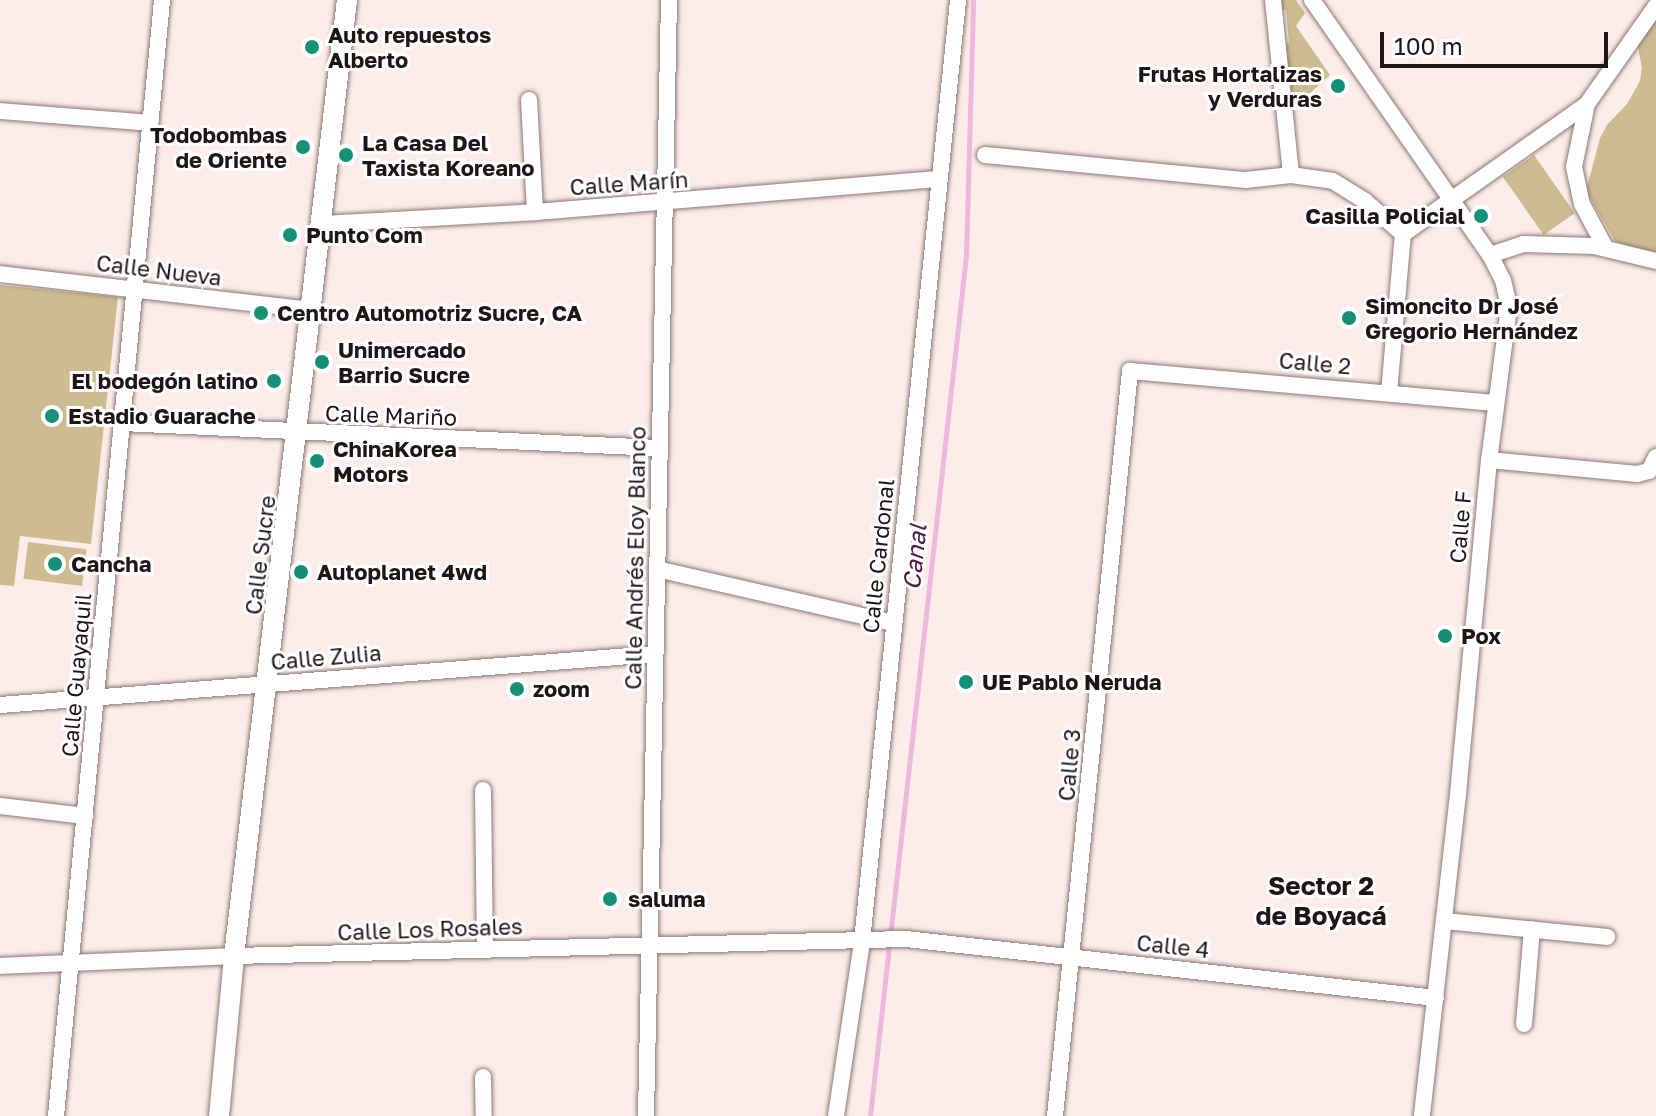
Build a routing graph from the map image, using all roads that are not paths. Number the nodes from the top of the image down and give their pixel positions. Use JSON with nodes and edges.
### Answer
{"nodes":[{"id":1,"x":162,"y":0,"type":"edge"},
{"id":2,"x":347,"y":0,"type":"edge"},
{"id":3,"x":669,"y":0,"type":"edge"},
{"id":4,"x":958,"y":0,"type":"edge"},
{"id":5,"x":1273,"y":0,"type":"edge"},
{"id":6,"x":1312,"y":0,"type":"edge"},
{"id":7,"x":1656,"y":6,"type":"edge"},
{"id":8,"x":529,"y":100,"type":"dead end"},
{"id":9,"x":1587,"y":104,"type":"junction"},
{"id":10,"x":0,"y":111,"type":"edge"},
{"id":11,"x":151,"y":123,"type":"junction"},
{"id":12,"x":985,"y":155,"type":"dead end"},
{"id":13,"x":1291,"y":175,"type":"junction"},
{"id":14,"x":939,"y":179,"type":"junction"},
{"id":15,"x":665,"y":202,"type":"junction"},
{"id":16,"x":1450,"y":202,"type":"junction"},
{"id":17,"x":535,"y":212,"type":"junction"},
{"id":18,"x":322,"y":224,"type":"junction"},
{"id":19,"x":1403,"y":234,"type":"junction"},
{"id":20,"x":1605,"y":247,"type":"junction"},
{"id":21,"x":1490,"y":255,"type":"junction"},
{"id":22,"x":1656,"y":261,"type":"edge"},
{"id":23,"x":0,"y":274,"type":"edge"},
{"id":24,"x":134,"y":288,"type":"junction"},
{"id":25,"x":312,"y":310,"type":"junction"},
{"id":26,"x":1130,"y":371,"type":"joint"},
{"id":27,"x":1389,"y":393,"type":"junction"},
{"id":28,"x":1496,"y":403,"type":"junction"},
{"id":29,"x":122,"y":423,"type":"junction"},
{"id":30,"x":298,"y":434,"type":"junction"},
{"id":31,"x":659,"y":448,"type":"junction"},
{"id":32,"x":1656,"y":457,"type":"edge"},
{"id":33,"x":1489,"y":460,"type":"junction"},
{"id":34,"x":657,"y":569,"type":"junction"},
{"id":35,"x":893,"y":623,"type":"junction"},
{"id":36,"x":655,"y":654,"type":"junction"},
{"id":37,"x":268,"y":684,"type":"junction"},
{"id":38,"x":95,"y":699,"type":"junction"},
{"id":39,"x":0,"y":705,"type":"edge"},
{"id":40,"x":483,"y":790,"type":"dead end"},
{"id":41,"x":0,"y":806,"type":"edge"},
{"id":42,"x":85,"y":816,"type":"junction"},
{"id":43,"x":1445,"y":921,"type":"junction"},
{"id":44,"x":1532,"y":929,"type":"junction"},
{"id":45,"x":1607,"y":937,"type":"dead end"},
{"id":46,"x":866,"y":941,"type":"junction"},
{"id":47,"x":649,"y":945,"type":"junction"},
{"id":48,"x":485,"y":949,"type":"junction"},
{"id":49,"x":234,"y":956,"type":"junction"},
{"id":50,"x":1073,"y":957,"type":"junction"},
{"id":51,"x":70,"y":963,"type":"junction"},
{"id":52,"x":0,"y":966,"type":"edge"},
{"id":53,"x":1436,"y":998,"type":"junction"},
{"id":54,"x":1524,"y":1024,"type":"dead end"},
{"id":55,"x":483,"y":1077,"type":"dead end"},
{"id":56,"x":56,"y":1116,"type":"edge"},
{"id":57,"x":219,"y":1116,"type":"edge"},
{"id":58,"x":484,"y":1116,"type":"edge"},
{"id":59,"x":646,"y":1116,"type":"edge"},
{"id":60,"x":836,"y":1116,"type":"edge"},
{"id":61,"x":1055,"y":1116,"type":"edge"},
{"id":62,"x":1422,"y":1116,"type":"edge"}],
"edges":[{"from":1,"to":11,"type":"street","name":"Calle Guayaquil"},
{"from":2,"to":18,"type":"street","name":"Calle Sucre"},
{"from":3,"to":15,"type":"street","name":"Calle Andrés Eloy Blanco"},
{"from":4,"to":14,"type":"street","name":"Calle Cardonal"},
{"from":5,"to":13,"type":"street"},
{"from":6,"to":16,"type":"street","name":"Calle F"},
{"from":7,"to":9,"type":"street"},
{"from":8,"to":17,"type":"street"},
{"from":9,"to":16,"type":"street"},
{"from":9,"to":20,"type":"street"},
{"from":10,"to":11,"type":"street"},
{"from":11,"to":24,"type":"street","name":"Calle Guayaquil"},
{"from":12,"to":13,"type":"street"},
{"from":13,"to":19,"type":"street"},
{"from":14,"to":15,"type":"street","name":"Calle Marín"},
{"from":14,"to":35,"type":"street","name":"Calle Cardonal"},
{"from":15,"to":17,"type":"street","name":"Calle Marín"},
{"from":15,"to":31,"type":"street","name":"Calle Andrés Eloy Blanco"},
{"from":16,"to":19,"type":"street"},
{"from":16,"to":21,"type":"street","name":"Calle F"},
{"from":17,"to":18,"type":"street","name":"Calle Marín"},
{"from":18,"to":25,"type":"street","name":"Calle Sucre"},
{"from":19,"to":27,"type":"street"},
{"from":20,"to":21,"type":"street"},
{"from":20,"to":22,"type":"street"},
{"from":21,"to":28,"type":"street","name":"Calle F"},
{"from":23,"to":24,"type":"street","name":"Calle Nueva"},
{"from":24,"to":25,"type":"street","name":"Calle Nueva"},
{"from":24,"to":29,"type":"street","name":"Calle Guayaquil"},
{"from":25,"to":30,"type":"street","name":"Calle Sucre"},
{"from":26,"to":27,"type":"street","name":"Calle 2"},
{"from":26,"to":50,"type":"street","name":"Calle 3"},
{"from":27,"to":28,"type":"street","name":"Calle 2"},
{"from":28,"to":33,"type":"street","name":"Calle F"},
{"from":29,"to":30,"type":"street","name":"Calle Mariño"},
{"from":29,"to":38,"type":"street","name":"Calle Guayaquil"},
{"from":30,"to":31,"type":"street","name":"Calle Mariño"},
{"from":30,"to":37,"type":"street","name":"Calle Sucre"},
{"from":31,"to":34,"type":"street","name":"Calle Andrés Eloy Blanco"},
{"from":32,"to":33,"type":"street"},
{"from":33,"to":43,"type":"street","name":"Calle F"},
{"from":34,"to":35,"type":"street"},
{"from":34,"to":36,"type":"street","name":"Calle Andrés Eloy Blanco"},
{"from":35,"to":46,"type":"street","name":"Calle Cardonal"},
{"from":36,"to":37,"type":"street","name":"Calle Zulia"},
{"from":36,"to":47,"type":"street","name":"Calle Andrés Eloy Blanco"},
{"from":37,"to":38,"type":"street","name":"Calle Zulia"},
{"from":37,"to":49,"type":"street","name":"Calle Sucre"},
{"from":38,"to":39,"type":"street","name":"Calle Zulia"},
{"from":38,"to":42,"type":"street","name":"Calle Guayaquil"},
{"from":40,"to":48,"type":"street"},
{"from":41,"to":42,"type":"street"},
{"from":42,"to":51,"type":"street","name":"Calle Guayaquil"},
{"from":43,"to":44,"type":"street"},
{"from":43,"to":53,"type":"street","name":"Calle F"},
{"from":44,"to":45,"type":"street"},
{"from":44,"to":54,"type":"street"},
{"from":46,"to":47,"type":"street","name":"Calle Los Rosales"},
{"from":46,"to":50,"type":"street","name":"Calle 4"},
{"from":46,"to":60,"type":"street","name":"Calle Cardonal"},
{"from":47,"to":48,"type":"street","name":"Calle Los Rosales"},
{"from":47,"to":59,"type":"street","name":"Calle Andrés Eloy Blanco"},
{"from":48,"to":49,"type":"street","name":"Calle Los Rosales"},
{"from":49,"to":51,"type":"street","name":"Calle Los Rosales"},
{"from":49,"to":57,"type":"street","name":"Calle Sucre"},
{"from":50,"to":53,"type":"street","name":"Calle 4"},
{"from":50,"to":61,"type":"street","name":"Calle 3"},
{"from":51,"to":52,"type":"street","name":"Calle Los Rosales"},
{"from":51,"to":56,"type":"street","name":"Calle Guayaquil"},
{"from":53,"to":62,"type":"street","name":"Calle F"},
{"from":55,"to":58,"type":"street"}]}
